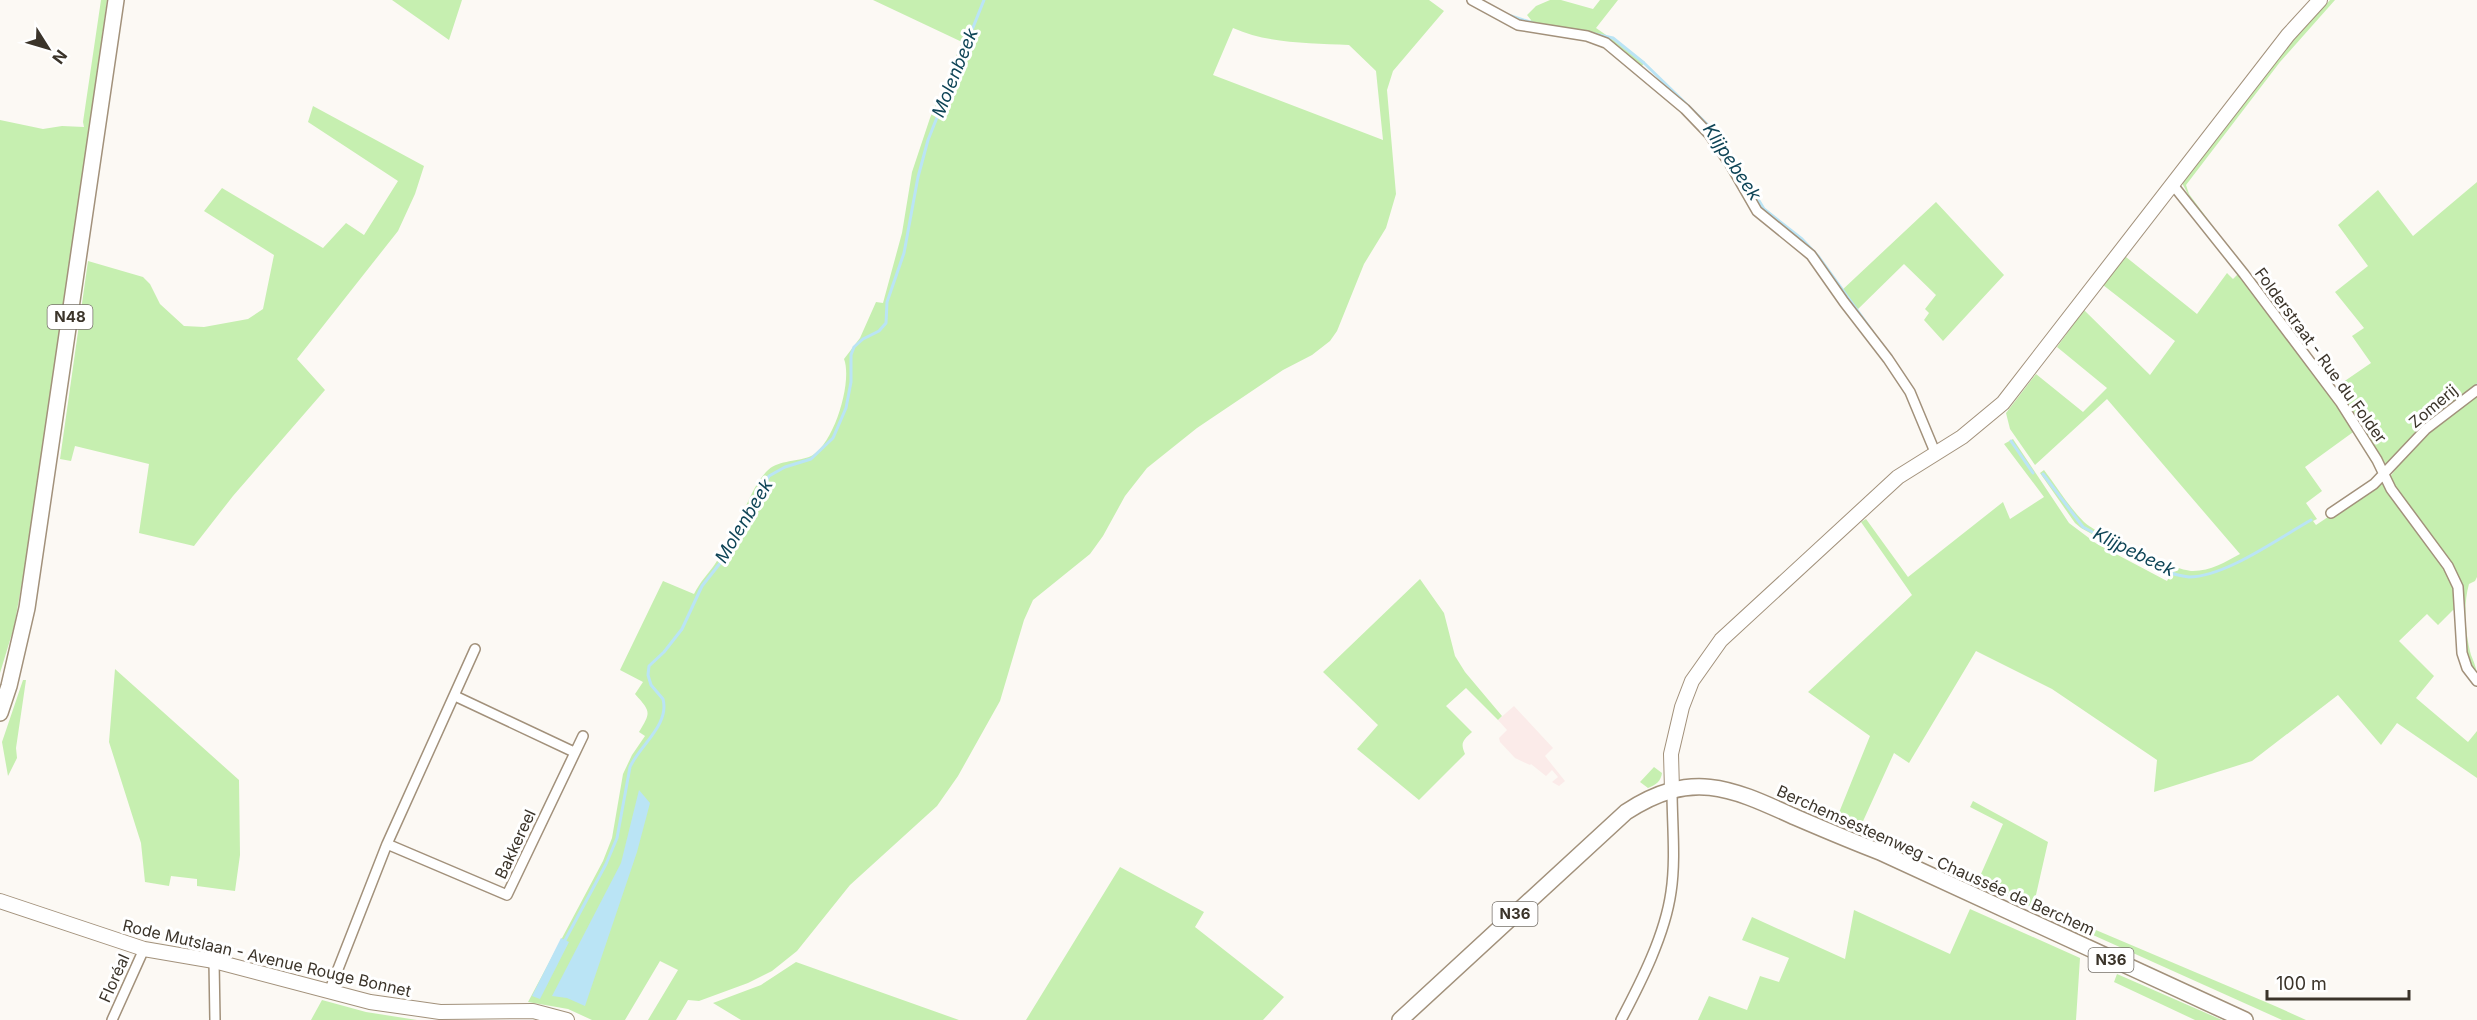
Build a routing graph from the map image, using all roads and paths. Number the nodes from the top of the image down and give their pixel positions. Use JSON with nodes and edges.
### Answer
{"nodes":[{"id":1,"x":116,"y":0,"type":"edge"},
{"id":2,"x":1472,"y":0,"type":"edge"},
{"id":3,"x":2320,"y":0,"type":"edge"},
{"id":4,"x":2174,"y":185,"type":"junction"},
{"id":5,"x":2477,"y":390,"type":"edge"},
{"id":6,"x":1935,"y":453,"type":"junction"},
{"id":7,"x":2385,"y":474,"type":"junction"},
{"id":8,"x":2331,"y":513,"type":"dead end"},
{"id":9,"x":475,"y":649,"type":"dead end"},
{"id":10,"x":2477,"y":681,"type":"edge"},
{"id":11,"x":455,"y":696,"type":"junction"},
{"id":12,"x":0,"y":713,"type":"edge"},
{"id":13,"x":583,"y":736,"type":"dead end"},
{"id":14,"x":574,"y":752,"type":"junction"},
{"id":15,"x":1672,"y":790,"type":"junction"},
{"id":16,"x":387,"y":844,"type":"junction"},
{"id":17,"x":0,"y":902,"type":"edge"},
{"id":18,"x":144,"y":949,"type":"junction"},
{"id":19,"x":214,"y":961,"type":"junction"},
{"id":20,"x":330,"y":992,"type":"junction"},
{"id":21,"x":112,"y":1020,"type":"edge"},
{"id":22,"x":215,"y":1020,"type":"edge"},
{"id":23,"x":567,"y":1020,"type":"edge"},
{"id":24,"x":1400,"y":1020,"type":"edge"},
{"id":25,"x":1621,"y":1020,"type":"edge"},
{"id":26,"x":2245,"y":1020,"type":"edge"}],
"edges":[{"from":1,"to":12,"type":"main road","number":"N48"},
{"from":2,"to":6,"type":"street"},
{"from":3,"to":4,"type":"street"},
{"from":4,"to":6,"type":"street"},
{"from":4,"to":7,"type":"street","name":"Folderstraat - Rue du Folder"},
{"from":5,"to":7,"type":"street","name":"Zomerij"},
{"from":6,"to":15,"type":"street"},
{"from":7,"to":8,"type":"street","name":"Zomerij"},
{"from":7,"to":10,"type":"street","name":"Folderstraat - Rue du Folder"},
{"from":9,"to":11,"type":"street"},
{"from":11,"to":14,"type":"street"},
{"from":11,"to":16,"type":"street"},
{"from":13,"to":14,"type":"street","name":"Bakkereel"},
{"from":14,"to":16,"type":"street","name":"Bakkereel"},
{"from":15,"to":24,"type":"main road","number":"N36"},
{"from":15,"to":25,"type":"street"},
{"from":15,"to":26,"type":"main road","name":"Berchemsesteenweg - Chaussée de Berchem","number":"N36"},
{"from":16,"to":20,"type":"street"},
{"from":17,"to":18,"type":"street","name":"Rode Mutslaan - Avenue Rouge Bonnet"},
{"from":18,"to":19,"type":"street","name":"Rode Mutslaan - Avenue Rouge Bonnet"},
{"from":18,"to":21,"type":"street","name":"Floréal"},
{"from":19,"to":20,"type":"street","name":"Rode Mutslaan - Avenue Rouge Bonnet"},
{"from":19,"to":22,"type":"street"},
{"from":20,"to":23,"type":"street","name":"Rode Mutslaan - Avenue Rouge Bonnet"}]}
